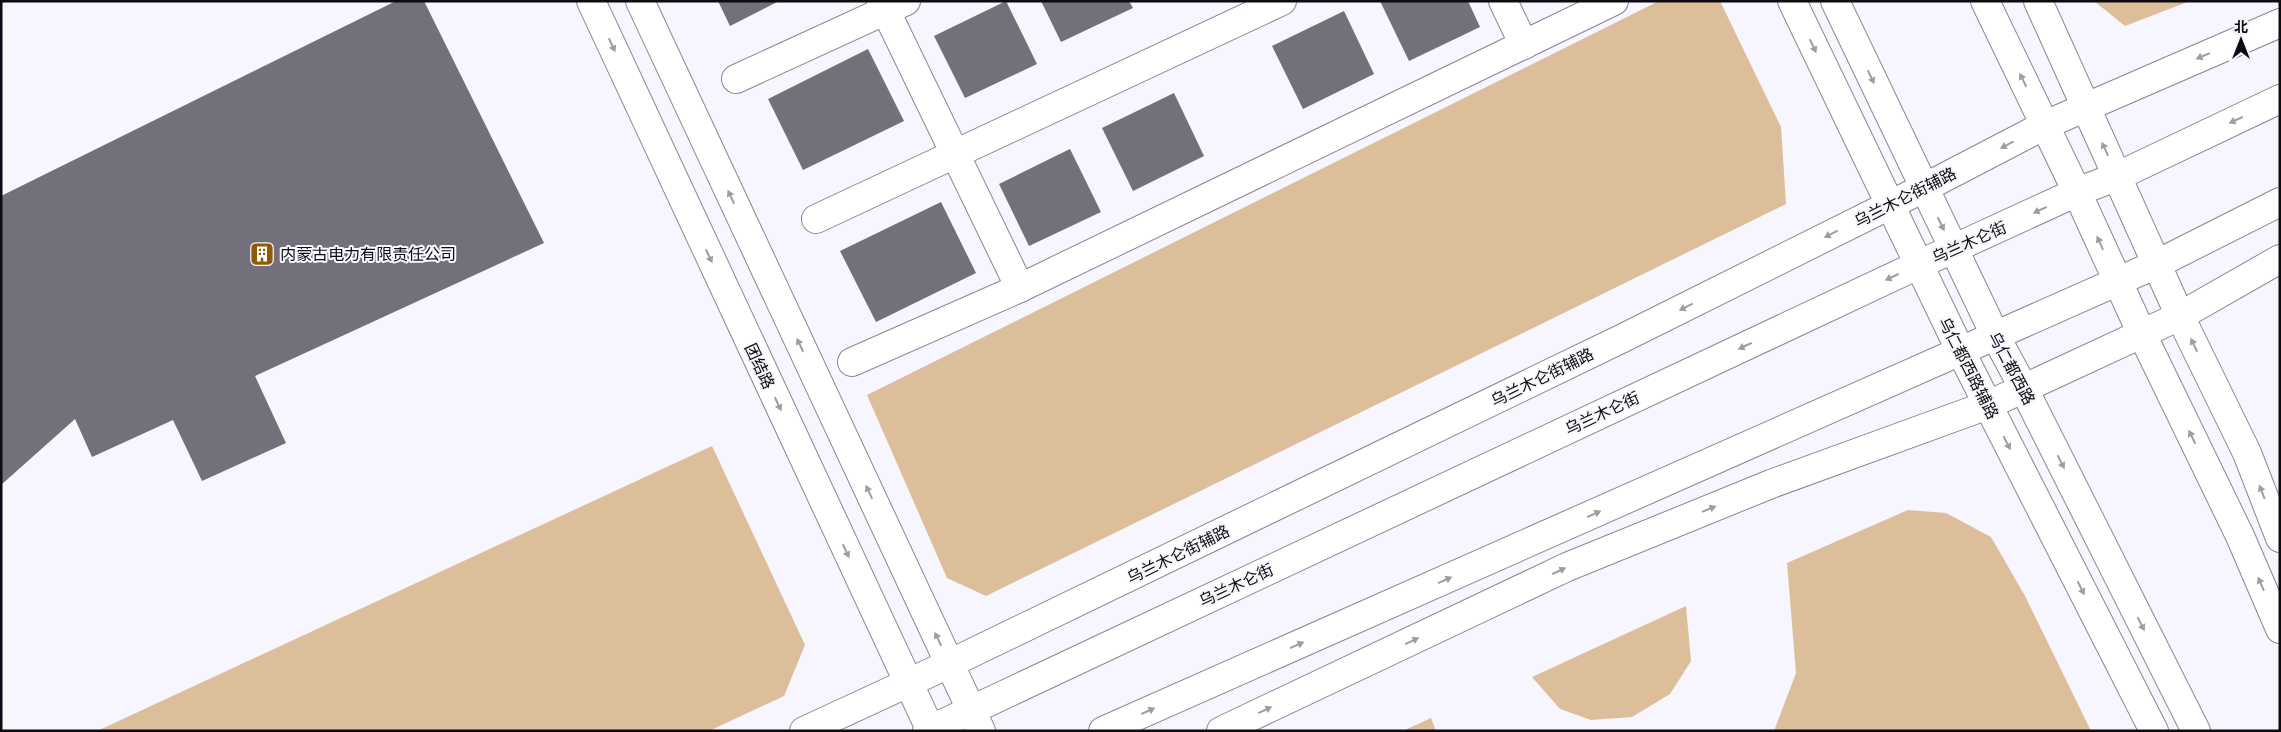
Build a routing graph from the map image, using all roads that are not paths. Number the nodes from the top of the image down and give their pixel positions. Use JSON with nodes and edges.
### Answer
{"nodes":[{"id":1,"x":591,"y":1,"type":"edge"},
{"id":2,"x":640,"y":1,"type":"edge"},
{"id":3,"x":1282,"y":1,"type":"edge"},
{"id":4,"x":1503,"y":1,"type":"edge"},
{"id":5,"x":1614,"y":1,"type":"edge"},
{"id":6,"x":1792,"y":1,"type":"edge"},
{"id":7,"x":1835,"y":1,"type":"edge"},
{"id":8,"x":1985,"y":1,"type":"edge"},
{"id":9,"x":2038,"y":1,"type":"edge"},
{"id":10,"x":891,"y":4,"type":"edge"},
{"id":11,"x":2280,"y":23,"type":"edge"},
{"id":12,"x":1524,"y":44,"type":"junction"},
{"id":13,"x":736,"y":79,"type":"dead end"},
{"id":14,"x":2280,"y":99,"type":"edge"},
{"id":15,"x":2085,"y":107,"type":"junction"},
{"id":16,"x":2045,"y":125,"type":"junction"},
{"id":17,"x":955,"y":154,"type":"junction"},
{"id":18,"x":2118,"y":176,"type":"junction"},
{"id":19,"x":1924,"y":188,"type":"junction"},
{"id":20,"x":2078,"y":192,"type":"junction"},
{"id":21,"x":2280,"y":202,"type":"edge"},
{"id":22,"x":1891,"y":204,"type":"junction"},
{"id":23,"x":816,"y":219,"type":"dead end"},
{"id":24,"x":1954,"y":250,"type":"junction"},
{"id":25,"x":2280,"y":259,"type":"edge"},
{"id":26,"x":2157,"y":264,"type":"junction"},
{"id":27,"x":1918,"y":265,"type":"junction"},
{"id":28,"x":2117,"y":282,"type":"junction"},
{"id":29,"x":1020,"y":288,"type":"junction"},
{"id":30,"x":2180,"y":316,"type":"junction"},
{"id":31,"x":2141,"y":332,"type":"junction"},
{"id":32,"x":1995,"y":335,"type":"junction"},
{"id":33,"x":1961,"y":352,"type":"junction"},
{"id":34,"x":852,"y":362,"type":"dead end"},
{"id":35,"x":2024,"y":389,"type":"junction"},
{"id":36,"x":1988,"y":405,"type":"junction"},
{"id":37,"x":2280,"y":538,"type":"edge"},
{"id":38,"x":2280,"y":629,"type":"edge"},
{"id":39,"x":949,"y":664,"type":"junction"},
{"id":40,"x":907,"y":684,"type":"junction"},
{"id":41,"x":976,"y":720,"type":"edge"},
{"id":42,"x":929,"y":730,"type":"edge"},
{"id":43,"x":804,"y":731,"type":"edge"},
{"id":44,"x":1104,"y":731,"type":"edge"},
{"id":45,"x":1221,"y":731,"type":"edge"},
{"id":46,"x":2154,"y":731,"type":"edge"},
{"id":47,"x":2196,"y":731,"type":"edge"}],
"edges":[{"from":1,"to":40,"type":"street","name":"团结路","one_way":true},
{"from":39,"to":2,"type":"street","one_way":true},
{"from":3,"to":17,"type":"street"},
{"from":4,"to":12,"type":"street"},
{"from":5,"to":12,"type":"street"},
{"from":6,"to":22,"type":"street","name":"乌仁都西路辅路","one_way":true},
{"from":7,"to":19,"type":"street","name":"乌仁都西路","one_way":true},
{"from":16,"to":8,"type":"street","one_way":true},
{"from":9,"to":15,"type":"street"},
{"from":10,"to":13,"type":"street"},
{"from":10,"to":17,"type":"street"},
{"from":11,"to":15,"type":"street","name":"乌兰木仑街辅路","one_way":true},
{"from":12,"to":29,"type":"street"},
{"from":14,"to":18,"type":"street","name":"乌兰木仑街","one_way":true},
{"from":15,"to":16,"type":"street","name":"乌兰木仑街辅路"},
{"from":18,"to":15,"type":"street","one_way":true},
{"from":16,"to":19,"type":"street","name":"乌兰木仑街辅路","one_way":true},
{"from":16,"to":20,"type":"street"},
{"from":17,"to":23,"type":"street"},
{"from":17,"to":29,"type":"street"},
{"from":18,"to":20,"type":"street","name":"乌兰木仑街"},
{"from":18,"to":26,"type":"street"},
{"from":19,"to":22,"type":"street","name":"乌兰木仑街辅路"},
{"from":19,"to":24,"type":"street","name":"乌仁都西路","one_way":true},
{"from":20,"to":24,"type":"street","name":"乌兰木仑街","one_way":true},
{"from":28,"to":20,"type":"street","one_way":true},
{"from":21,"to":26,"type":"street"},
{"from":22,"to":27,"type":"street","name":"乌仁都西路辅路"},
{"from":22,"to":39,"type":"street","name":"乌兰木仑街辅路","one_way":true},
{"from":24,"to":27,"type":"street","name":"乌兰木仑街"},
{"from":24,"to":32,"type":"street","name":"乌仁都西路"},
{"from":25,"to":30,"type":"street"},
{"from":26,"to":28,"type":"street"},
{"from":26,"to":30,"type":"street"},
{"from":27,"to":33,"type":"street","name":"乌仁都西路辅路"},
{"from":27,"to":41,"type":"street","name":"乌兰木仑街","one_way":true},
{"from":28,"to":31,"type":"street"},
{"from":28,"to":32,"type":"street"},
{"from":29,"to":34,"type":"street"},
{"from":30,"to":31,"type":"street"},
{"from":37,"to":30,"type":"street","one_way":true},
{"from":31,"to":35,"type":"street"},
{"from":38,"to":31,"type":"street","one_way":true},
{"from":32,"to":33,"type":"street"},
{"from":32,"to":35,"type":"street","name":"乌仁都西路"},
{"from":33,"to":36,"type":"street","name":"乌仁都西路辅路"},
{"from":44,"to":33,"type":"street","one_way":true},
{"from":35,"to":36,"type":"street"},
{"from":35,"to":47,"type":"street","name":"乌仁都西路","one_way":true},
{"from":45,"to":36,"type":"street","one_way":true},
{"from":36,"to":46,"type":"street","name":"乌仁都西路辅路","one_way":true},
{"from":39,"to":40,"type":"street","name":"乌兰木仑街辅路"},
{"from":39,"to":41,"type":"street"},
{"from":40,"to":42,"type":"street","name":"团结路"},
{"from":40,"to":43,"type":"street","name":"乌兰木仑街辅路"},
{"from":41,"to":42,"type":"street","name":"乌兰木仑街"}]}
